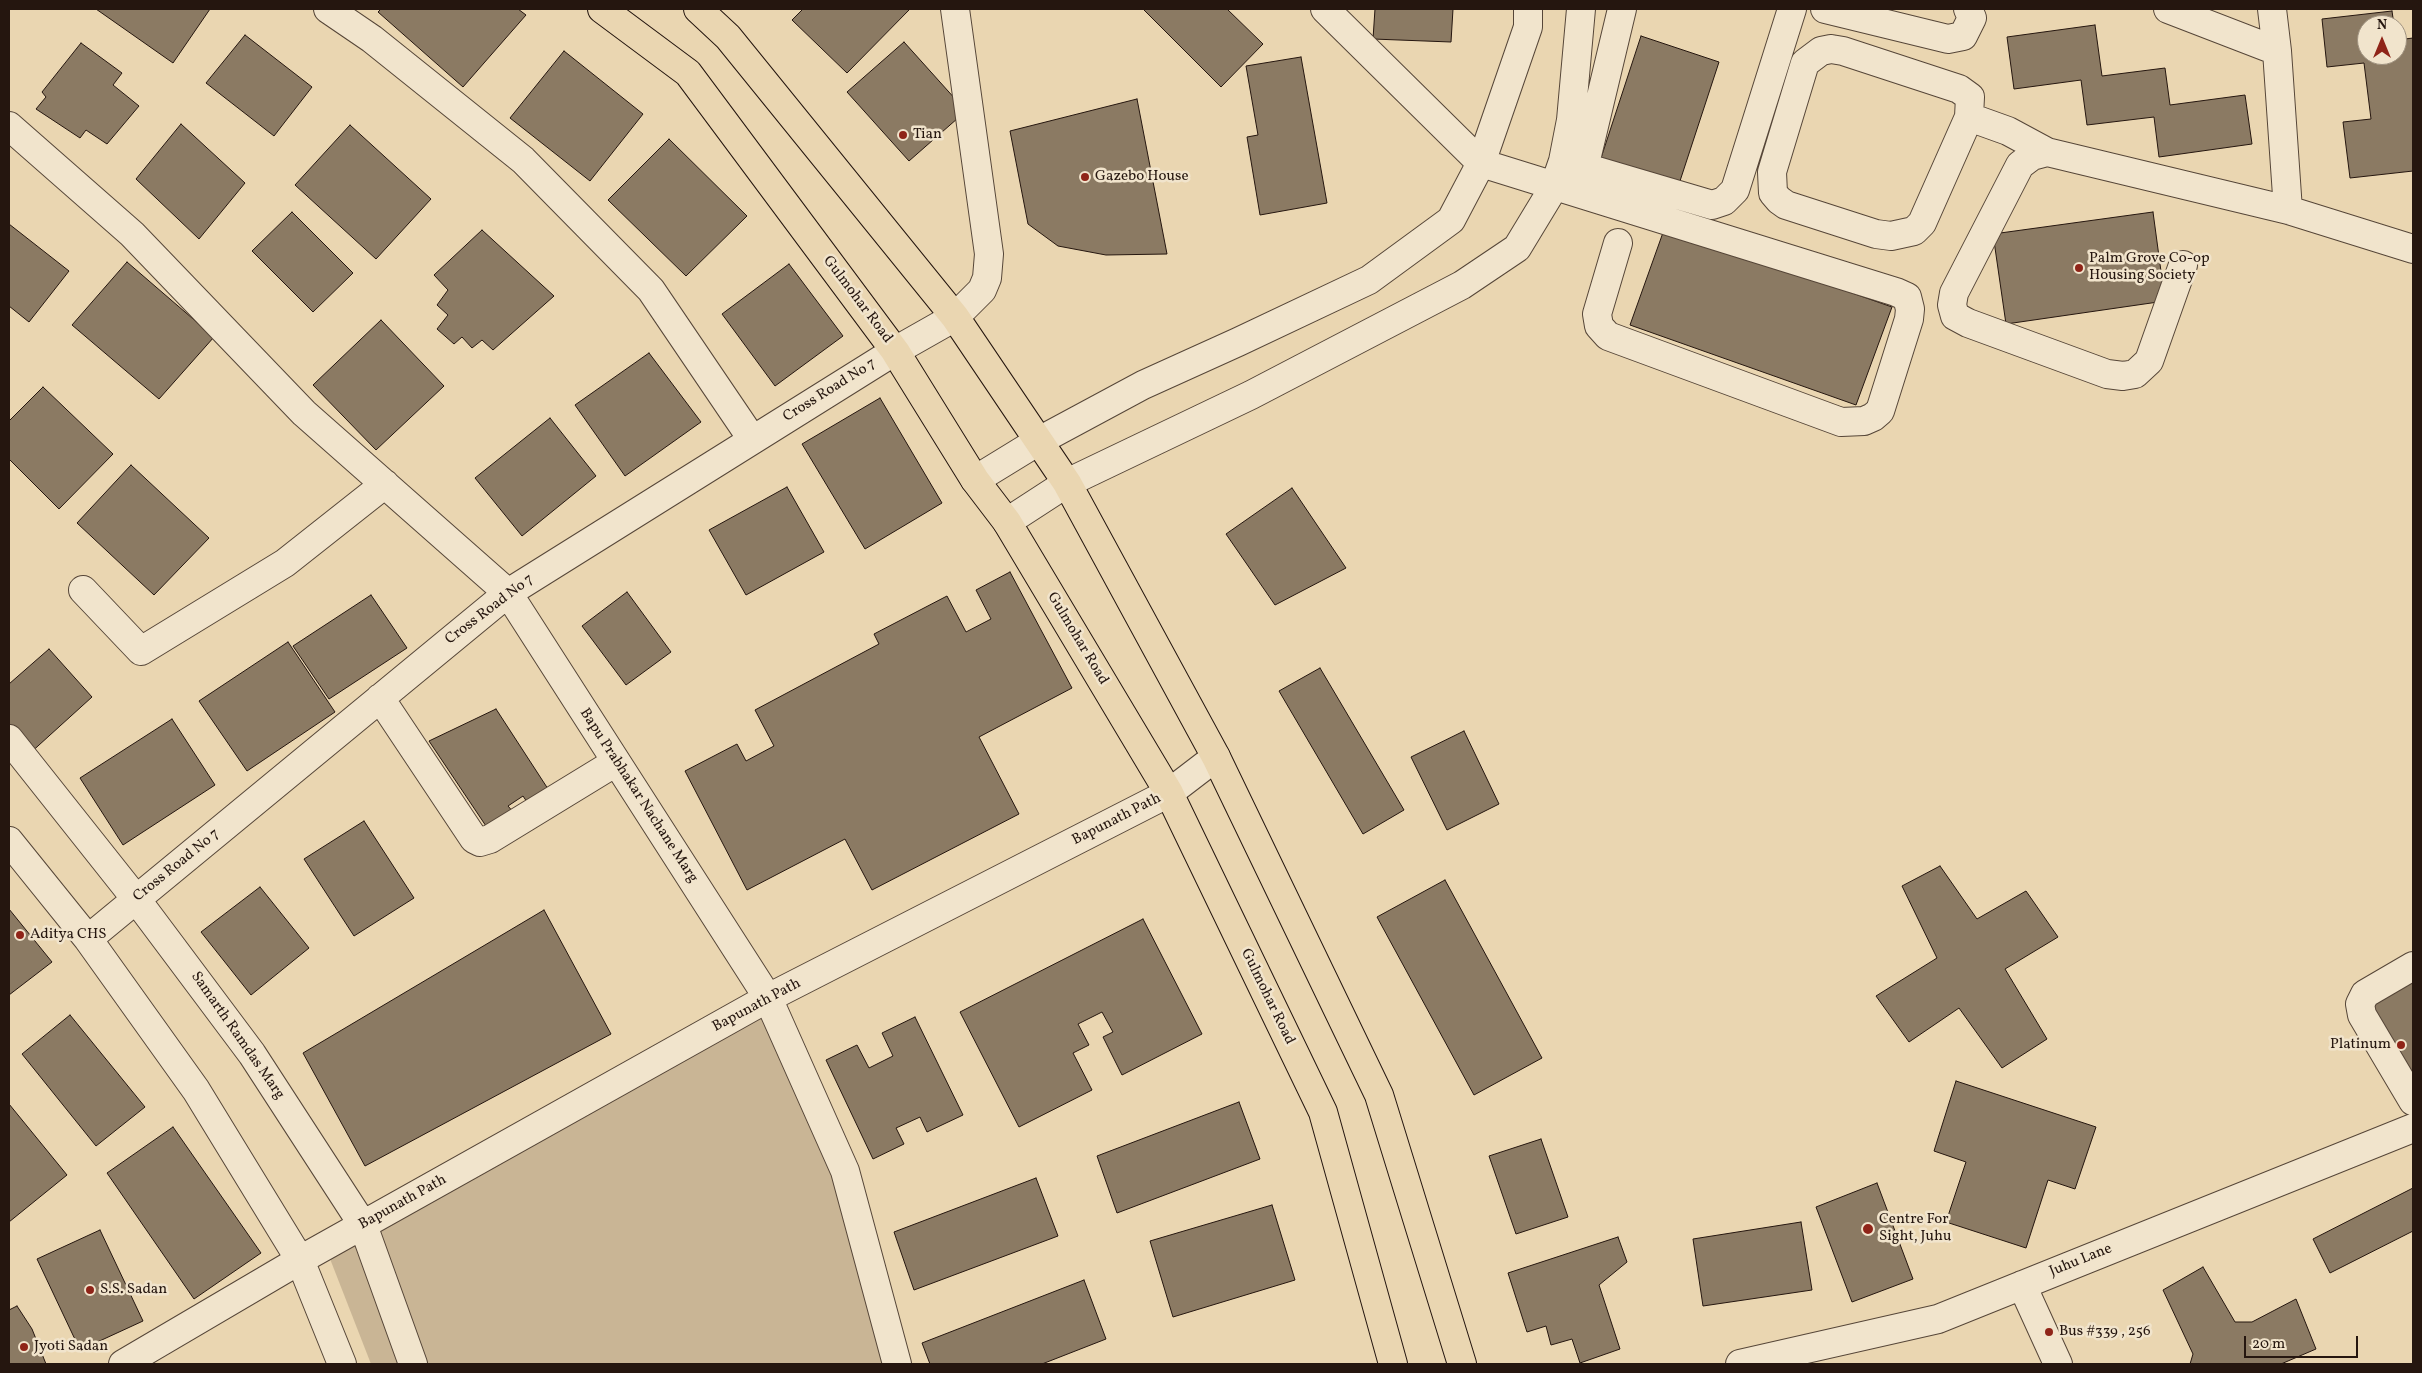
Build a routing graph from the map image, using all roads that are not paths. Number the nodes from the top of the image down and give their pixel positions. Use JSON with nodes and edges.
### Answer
{"nodes":[{"id":1,"x":328,"y":9,"type":"edge"},
{"id":2,"x":602,"y":9,"type":"edge"},
{"id":3,"x":698,"y":9,"type":"edge"},
{"id":4,"x":954,"y":9,"type":"edge"},
{"id":5,"x":1325,"y":9,"type":"edge"},
{"id":6,"x":1528,"y":9,"type":"edge"},
{"id":7,"x":1581,"y":9,"type":"edge"},
{"id":8,"x":1622,"y":9,"type":"edge"},
{"id":9,"x":1792,"y":9,"type":"edge"},
{"id":10,"x":1825,"y":9,"type":"edge"},
{"id":11,"x":1968,"y":9,"type":"edge"},
{"id":12,"x":2168,"y":9,"type":"edge"},
{"id":13,"x":2272,"y":9,"type":"edge"},
{"id":14,"x":2277,"y":51,"type":"junction"},
{"id":15,"x":1969,"y":117,"type":"junction"},
{"id":16,"x":9,"y":126,"type":"edge"},
{"id":17,"x":2046,"y":152,"type":"junction"},
{"id":18,"x":1481,"y":163,"type":"junction"},
{"id":19,"x":1574,"y":164,"type":"junction"},
{"id":20,"x":1554,"y":186,"type":"junction"},
{"id":21,"x":2288,"y":210,"type":"junction"},
{"id":22,"x":1618,"y":243,"type":"dead end"},
{"id":23,"x":2413,"y":249,"type":"edge"},
{"id":24,"x":2183,"y":265,"type":"dead end"},
{"id":25,"x":955,"y":317,"type":"junction"},
{"id":26,"x":895,"y":351,"type":"junction"},
{"id":27,"x":752,"y":439,"type":"junction"},
{"id":28,"x":1037,"y":442,"type":"junction"},
{"id":29,"x":975,"y":480,"type":"junction"},
{"id":30,"x":1067,"y":483,"type":"junction"},
{"id":31,"x":385,"y":484,"type":"junction"},
{"id":32,"x":1007,"y":522,"type":"junction"},
{"id":33,"x":83,"y":590,"type":"dead end"},
{"id":34,"x":508,"y":593,"type":"junction"},
{"id":35,"x":380,"y":698,"type":"junction"},
{"id":36,"x":9,"y":738,"type":"edge"},
{"id":37,"x":1216,"y":757,"type":"junction"},
{"id":38,"x":616,"y":762,"type":"junction"},
{"id":39,"x":1169,"y":793,"type":"junction"},
{"id":40,"x":9,"y":841,"type":"edge"},
{"id":41,"x":136,"y":899,"type":"junction"},
{"id":42,"x":88,"y":939,"type":"junction"},
{"id":43,"x":2413,"y":966,"type":"edge"},
{"id":44,"x":768,"y":998,"type":"junction"},
{"id":45,"x":2413,"y":1102,"type":"edge"},
{"id":46,"x":2413,"y":1128,"type":"edge"},
{"id":47,"x":363,"y":1225,"type":"junction"},
{"id":48,"x":300,"y":1260,"type":"junction"},
{"id":49,"x":2022,"y":1285,"type":"junction"},
{"id":50,"x":123,"y":1364,"type":"edge"},
{"id":51,"x":342,"y":1364,"type":"edge"},
{"id":52,"x":413,"y":1364,"type":"edge"},
{"id":53,"x":897,"y":1364,"type":"edge"},
{"id":54,"x":1394,"y":1364,"type":"edge"},
{"id":55,"x":1462,"y":1364,"type":"edge"},
{"id":56,"x":1740,"y":1364,"type":"edge"},
{"id":57,"x":2058,"y":1364,"type":"edge"}],
"edges":[{"from":1,"to":27,"type":"street"},
{"from":2,"to":26,"type":"main road","name":"Gulmohar Road"},
{"from":3,"to":25,"type":"main road"},
{"from":4,"to":25,"type":"street","name":"Cross Road No 7"},
{"from":5,"to":18,"type":"street"},
{"from":6,"to":18,"type":"street"},
{"from":7,"to":19,"type":"street"},
{"from":8,"to":19,"type":"street"},
{"from":9,"to":19,"type":"street"},
{"from":10,"to":11,"type":"street"},
{"from":12,"to":14,"type":"street"},
{"from":13,"to":14,"type":"street"},
{"from":14,"to":21,"type":"street"},
{"from":15,"to":15,"type":"street"},
{"from":15,"to":17,"type":"street"},
{"from":16,"to":31,"type":"street","name":"Bapu Prabhakar Nachane Marg"},
{"from":17,"to":21,"type":"street"},
{"from":17,"to":24,"type":"street"},
{"from":18,"to":20,"type":"street"},
{"from":18,"to":28,"type":"street"},
{"from":19,"to":20,"type":"street"},
{"from":20,"to":22,"type":"street"},
{"from":20,"to":30,"type":"street"},
{"from":21,"to":23,"type":"street"},
{"from":25,"to":26,"type":"street","name":"Cross Road No 7"},
{"from":25,"to":28,"type":"main road"},
{"from":26,"to":27,"type":"street","name":"Cross Road No 7"},
{"from":26,"to":29,"type":"main road","name":"Gulmohar Road"},
{"from":27,"to":34,"type":"street","name":"Cross Road No 7"},
{"from":28,"to":29,"type":"street"},
{"from":28,"to":30,"type":"main road"},
{"from":29,"to":32,"type":"main road","name":"Gulmohar Road"},
{"from":30,"to":32,"type":"street"},
{"from":30,"to":37,"type":"main road"},
{"from":31,"to":33,"type":"street"},
{"from":31,"to":34,"type":"street","name":"Bapu Prabhakar Nachane Marg"},
{"from":32,"to":39,"type":"main road","name":"Gulmohar Road"},
{"from":34,"to":35,"type":"street","name":"Cross Road No 7"},
{"from":34,"to":38,"type":"street","name":"Bapu Prabhakar Nachane Marg"},
{"from":35,"to":38,"type":"street"},
{"from":35,"to":41,"type":"street","name":"Cross Road No 7"},
{"from":36,"to":41,"type":"street","name":"Samarth Ramdas Marg"},
{"from":37,"to":39,"type":"street","name":"Bapunath Path"},
{"from":37,"to":55,"type":"main road"},
{"from":38,"to":44,"type":"street","name":"Bapu Prabhakar Nachane Marg"},
{"from":39,"to":44,"type":"street","name":"Bapunath Path"},
{"from":39,"to":54,"type":"main road","name":"Gulmohar Road"},
{"from":40,"to":42,"type":"street"},
{"from":41,"to":42,"type":"street","name":"Cross Road No 7"},
{"from":41,"to":47,"type":"street","name":"Samarth Ramdas Marg"},
{"from":42,"to":48,"type":"street"},
{"from":43,"to":45,"type":"street"},
{"from":44,"to":47,"type":"street","name":"Bapunath Path"},
{"from":44,"to":53,"type":"street","name":"Bapu Prabhakar Nachane Marg"},
{"from":46,"to":49,"type":"street","name":"Juhu Lane"},
{"from":47,"to":48,"type":"street","name":"Bapunath Path"},
{"from":47,"to":52,"type":"street","name":"Samarth Ramdas Marg"},
{"from":48,"to":50,"type":"street","name":"Bapunath Path"},
{"from":48,"to":51,"type":"street"},
{"from":49,"to":56,"type":"street","name":"Juhu Lane"},
{"from":49,"to":57,"type":"street"}]}
